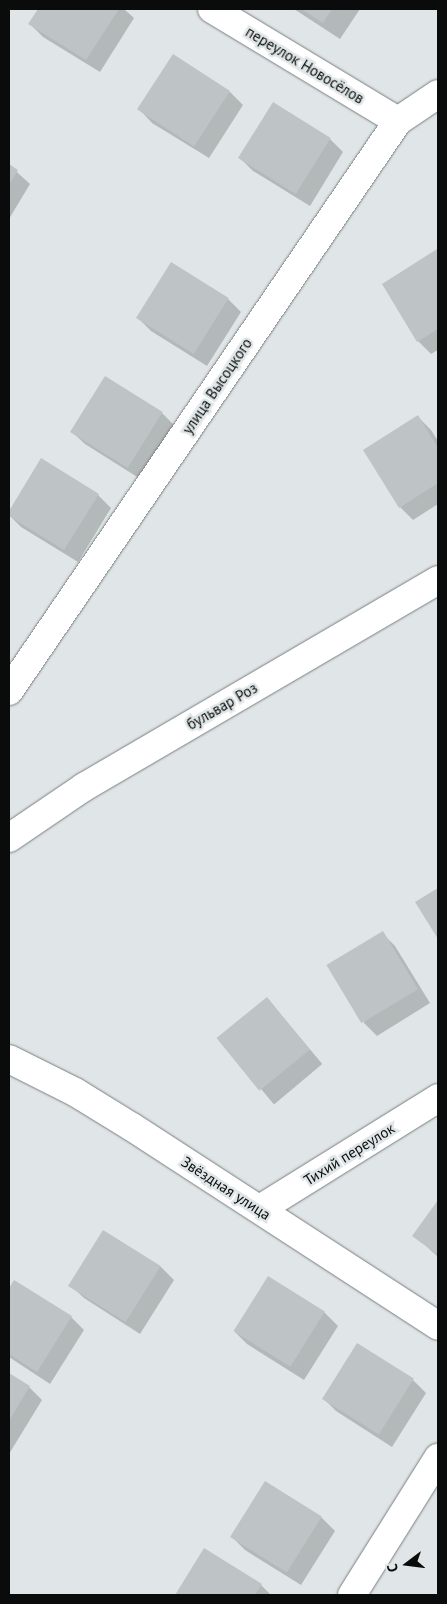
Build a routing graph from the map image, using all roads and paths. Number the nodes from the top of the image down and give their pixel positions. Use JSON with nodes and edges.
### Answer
{"nodes":[{"id":1,"x":212,"y":9,"type":"edge"},
{"id":2,"x":438,"y":94,"type":"edge"},
{"id":3,"x":398,"y":121,"type":"junction"},
{"id":4,"x":438,"y":580,"type":"edge"},
{"id":5,"x":9,"y":691,"type":"edge"},
{"id":6,"x":9,"y":838,"type":"edge"},
{"id":7,"x":9,"y":1059,"type":"edge"},
{"id":8,"x":438,"y":1098,"type":"edge"},
{"id":9,"x":260,"y":1209,"type":"junction"},
{"id":10,"x":438,"y":1326,"type":"edge"},
{"id":11,"x":438,"y":1458,"type":"edge"},
{"id":12,"x":352,"y":1595,"type":"edge"}],
"edges":[{"from":1,"to":3,"type":"street","name":"переулок Новосёлов"},
{"from":2,"to":3,"type":"street","name":"улица Высоцкого"},
{"from":3,"to":5,"type":"street","name":"улица Высоцкого"},
{"from":4,"to":6,"type":"street","name":"бульвар Роз"},
{"from":7,"to":9,"type":"street","name":"Звёздная улица"},
{"from":8,"to":9,"type":"street","name":"Тихий переулок"},
{"from":9,"to":10,"type":"street","name":"Звёздная улица"},
{"from":11,"to":12,"type":"street"}]}
